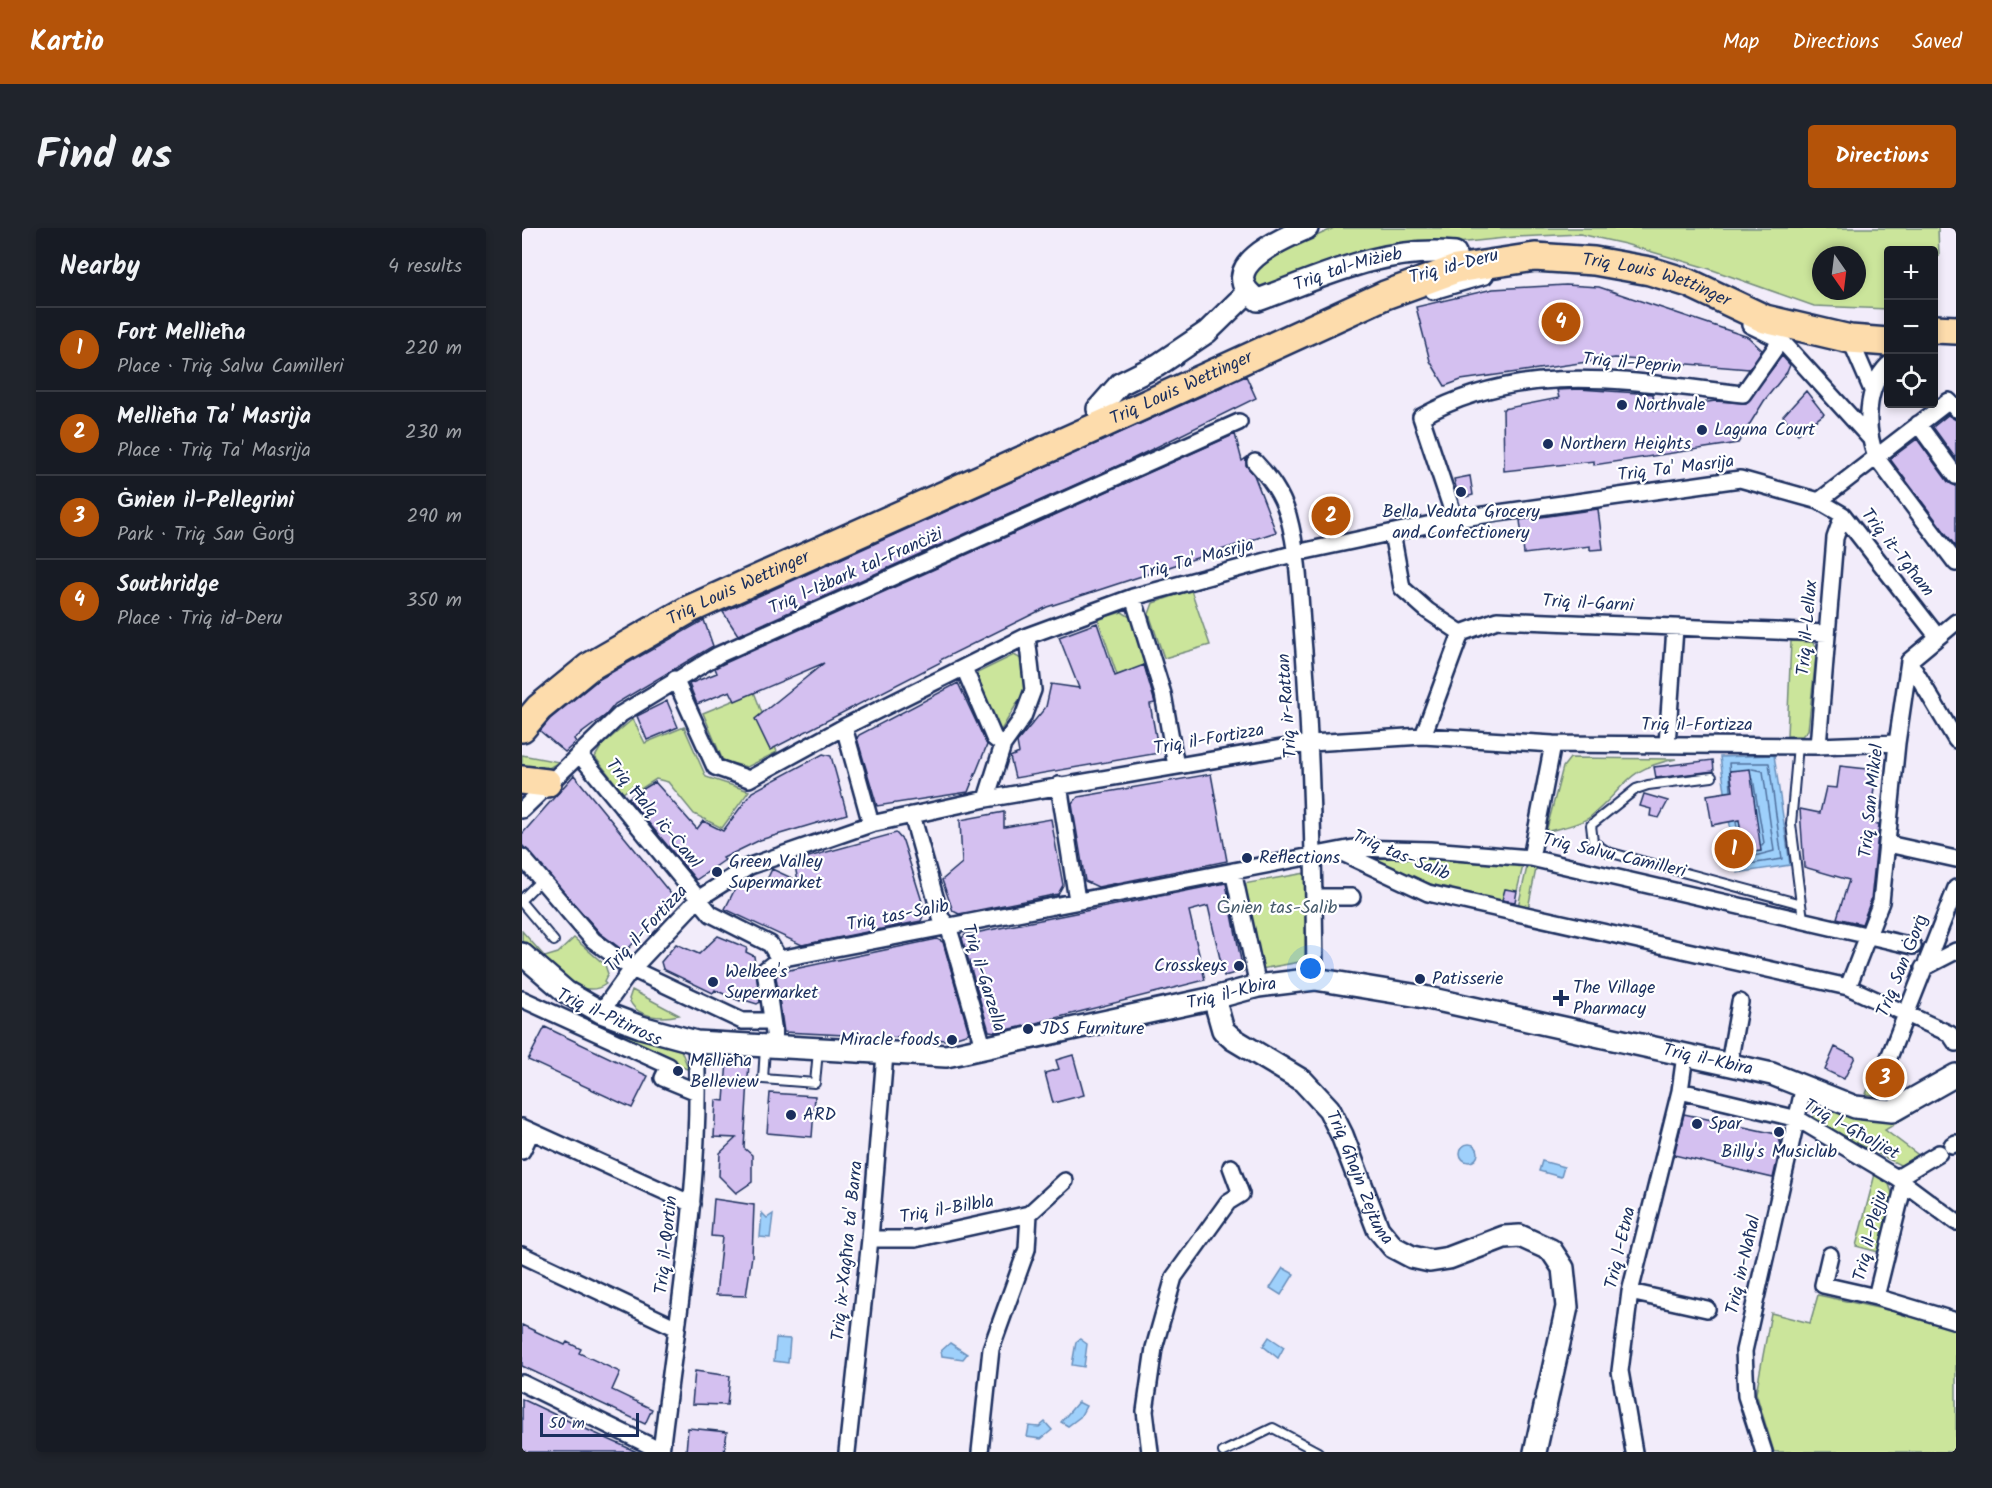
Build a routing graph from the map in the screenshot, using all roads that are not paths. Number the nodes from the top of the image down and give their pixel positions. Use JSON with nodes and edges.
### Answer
{"nodes":[{"id":1,"x":1307,"y":228,"type":"edge"},
{"id":2,"x":1455,"y":253,"type":"junction"},
{"id":3,"x":1247,"y":293,"type":"junction"},
{"id":4,"x":1353,"y":309,"type":"junction"},
{"id":5,"x":1884,"y":327,"type":"edge"},
{"id":6,"x":1938,"y":329,"type":"edge"},
{"id":7,"x":1956,"y":330,"type":"edge"},
{"id":8,"x":1781,"y":339,"type":"junction"},
{"id":9,"x":1850,"y":339,"type":"junction"},
{"id":10,"x":1884,"y":342,"type":"edge"},
{"id":11,"x":1938,"y":344,"type":"edge"},
{"id":12,"x":1956,"y":345,"type":"edge"},
{"id":13,"x":1884,"y":370,"type":"edge"},
{"id":14,"x":1872,"y":390,"type":"junction"},
{"id":15,"x":1952,"y":405,"type":"edge"},
{"id":16,"x":1098,"y":409,"type":"junction"},
{"id":17,"x":1239,"y":422,"type":"dead end"},
{"id":18,"x":1918,"y":424,"type":"junction"},
{"id":19,"x":1869,"y":437,"type":"junction"},
{"id":20,"x":1876,"y":457,"type":"junction"},
{"id":21,"x":1255,"y":462,"type":"dead end"},
{"id":22,"x":1956,"y":476,"type":"edge"},
{"id":23,"x":1819,"y":501,"type":"junction"},
{"id":24,"x":1843,"y":515,"type":"junction"},
{"id":25,"x":1455,"y":519,"type":"junction"},
{"id":26,"x":1392,"y":533,"type":"junction"},
{"id":27,"x":1296,"y":553,"type":"junction"},
{"id":28,"x":1956,"y":563,"type":"edge"},
{"id":29,"x":1133,"y":597,"type":"junction"},
{"id":30,"x":1675,"y":628,"type":"junction"},
{"id":31,"x":1949,"y":631,"type":"edge"},
{"id":32,"x":1461,"y":633,"type":"junction"},
{"id":33,"x":1827,"y":633,"type":"junction"},
{"id":34,"x":1027,"y":636,"type":"junction"},
{"id":35,"x":1909,"y":661,"type":"junction"},
{"id":36,"x":964,"y":668,"type":"junction"},
{"id":37,"x":675,"y":679,"type":"junction"},
{"id":38,"x":522,"y":702,"type":"edge"},
{"id":39,"x":844,"y":727,"type":"junction"},
{"id":40,"x":522,"y":728,"type":"edge"},
{"id":41,"x":1423,"y":736,"type":"junction"},
{"id":42,"x":1956,"y":740,"type":"edge"},
{"id":43,"x":1311,"y":743,"type":"junction"},
{"id":44,"x":1897,"y":743,"type":"junction"},
{"id":45,"x":1554,"y":744,"type":"junction"},
{"id":46,"x":1003,"y":745,"type":"junction"},
{"id":47,"x":1666,"y":745,"type":"junction"},
{"id":48,"x":1798,"y":745,"type":"junction"},
{"id":49,"x":1818,"y":746,"type":"junction"},
{"id":50,"x":579,"y":754,"type":"junction"},
{"id":51,"x":1176,"y":766,"type":"junction"},
{"id":52,"x":1712,"y":777,"type":"dead end"},
{"id":53,"x":534,"y":782,"type":"edge"},
{"id":54,"x":1059,"y":785,"type":"junction"},
{"id":55,"x":986,"y":800,"type":"junction"},
{"id":56,"x":522,"y":810,"type":"edge"},
{"id":57,"x":912,"y":815,"type":"junction"},
{"id":58,"x":871,"y":824,"type":"junction"},
{"id":59,"x":1888,"y":844,"type":"junction"},
{"id":60,"x":1338,"y":851,"type":"junction"},
{"id":61,"x":1315,"y":856,"type":"junction"},
{"id":62,"x":522,"y":857,"type":"edge"},
{"id":63,"x":1531,"y":858,"type":"junction"},
{"id":64,"x":1956,"y":859,"type":"edge"},
{"id":65,"x":1233,"y":871,"type":"junction"},
{"id":66,"x":540,"y":881,"type":"junction"},
{"id":67,"x":1956,"y":888,"type":"edge"},
{"id":68,"x":1314,"y":897,"type":"junction"},
{"id":69,"x":1352,"y":897,"type":"dead end"},
{"id":70,"x":698,"y":899,"type":"junction"},
{"id":71,"x":1077,"y":900,"type":"junction"},
{"id":72,"x":522,"y":901,"type":"edge"},
{"id":73,"x":1802,"y":912,"type":"junction"},
{"id":74,"x":948,"y":926,"type":"junction"},
{"id":75,"x":1868,"y":937,"type":"junction"},
{"id":76,"x":554,"y":941,"type":"dead end"},
{"id":77,"x":1912,"y":946,"type":"dead end"},
{"id":78,"x":1956,"y":951,"type":"edge"},
{"id":79,"x":522,"y":954,"type":"edge"},
{"id":80,"x":779,"y":958,"type":"junction"},
{"id":81,"x":522,"y":965,"type":"edge"},
{"id":82,"x":1923,"y":968,"type":"junction"},
{"id":83,"x":632,"y":969,"type":"junction"},
{"id":84,"x":1315,"y":979,"type":"junction"},
{"id":85,"x":1258,"y":986,"type":"junction"},
{"id":86,"x":1848,"y":987,"type":"junction"},
{"id":87,"x":1214,"y":998,"type":"junction"},
{"id":88,"x":522,"y":999,"type":"edge"},
{"id":89,"x":1740,"y":1002,"type":"dead end"},
{"id":90,"x":602,"y":1012,"type":"junction"},
{"id":91,"x":1905,"y":1014,"type":"junction"},
{"id":92,"x":772,"y":1021,"type":"junction"},
{"id":93,"x":696,"y":1042,"type":"junction"},
{"id":94,"x":1956,"y":1043,"type":"edge"},
{"id":95,"x":771,"y":1047,"type":"junction"},
{"id":96,"x":818,"y":1050,"type":"junction"},
{"id":97,"x":984,"y":1050,"type":"junction"},
{"id":98,"x":885,"y":1054,"type":"junction"},
{"id":99,"x":1685,"y":1055,"type":"junction"},
{"id":100,"x":1888,"y":1060,"type":"dead end"},
{"id":101,"x":1729,"y":1064,"type":"junction"},
{"id":102,"x":1956,"y":1075,"type":"edge"},
{"id":103,"x":1804,"y":1086,"type":"junction"},
{"id":104,"x":1680,"y":1091,"type":"junction"},
{"id":105,"x":697,"y":1092,"type":"junction"},
{"id":106,"x":1798,"y":1119,"type":"junction"},
{"id":107,"x":527,"y":1130,"type":"edge"},
{"id":108,"x":1949,"y":1147,"type":"edge"},
{"id":109,"x":522,"y":1151,"type":"edge"},
{"id":110,"x":1231,"y":1167,"type":"dead end"},
{"id":111,"x":1065,"y":1181,"type":"dead end"},
{"id":112,"x":1901,"y":1181,"type":"junction"},
{"id":113,"x":692,"y":1204,"type":"junction"},
{"id":114,"x":1029,"y":1214,"type":"junction"},
{"id":115,"x":1956,"y":1222,"type":"edge"},
{"id":116,"x":870,"y":1239,"type":"junction"},
{"id":117,"x":522,"y":1255,"type":"edge"},
{"id":118,"x":1830,"y":1255,"type":"dead end"},
{"id":119,"x":1630,"y":1292,"type":"junction"},
{"id":120,"x":1876,"y":1297,"type":"junction"},
{"id":121,"x":1707,"y":1309,"type":"dead end"},
{"id":122,"x":1956,"y":1321,"type":"edge"},
{"id":123,"x":677,"y":1328,"type":"junction"},
{"id":124,"x":522,"y":1383,"type":"edge"},
{"id":125,"x":661,"y":1452,"type":"edge"},
{"id":126,"x":847,"y":1452,"type":"edge"},
{"id":127,"x":980,"y":1452,"type":"edge"},
{"id":128,"x":1150,"y":1452,"type":"edge"},
{"id":129,"x":1223,"y":1452,"type":"edge"},
{"id":130,"x":1318,"y":1452,"type":"edge"},
{"id":131,"x":1535,"y":1452,"type":"edge"},
{"id":132,"x":1634,"y":1452,"type":"edge"},
{"id":133,"x":1764,"y":1452,"type":"edge"}],
"edges":[{"from":1,"to":3,"type":"main road"},
{"from":2,"to":3,"type":"main road","name":"Triq tal-Miżieb"},
{"from":2,"to":5,"type":"highway","name":"Triq Louis Wettinger"},
{"from":2,"to":16,"type":"highway","name":"Triq Louis Wettinger"},
{"from":3,"to":16,"type":"main road"},
{"from":4,"to":8,"type":"street","name":"Triq id-Deru"},
{"from":4,"to":9,"type":"highway","name":"Triq Louis Wettinger"},
{"from":4,"to":40,"type":"highway","name":"Triq Louis Wettinger"},
{"from":6,"to":7,"type":"highway"},
{"from":8,"to":19,"type":"street","name":"Triq id-Deru"},
{"from":8,"to":25,"type":"street","name":"Triq il-Peprin"},
{"from":9,"to":10,"type":"highway","name":"Triq Louis Wettinger"},
{"from":9,"to":14,"type":"street"},
{"from":11,"to":12,"type":"highway"},
{"from":13,"to":14,"type":"street"},
{"from":14,"to":19,"type":"street"},
{"from":15,"to":18,"type":"street"},
{"from":16,"to":38,"type":"highway","name":"Triq Louis Wettinger"},
{"from":17,"to":37,"type":"street","name":"Triq l-Iżbark tal-Franċiżi"},
{"from":18,"to":20,"type":"street"},
{"from":18,"to":22,"type":"street"},
{"from":19,"to":20,"type":"street"},
{"from":20,"to":23,"type":"street"},
{"from":20,"to":28,"type":"street"},
{"from":21,"to":27,"type":"street"},
{"from":23,"to":24,"type":"street","name":"Triq it-Tgħam"},
{"from":23,"to":25,"type":"street","name":"Triq Ta' Masrija"},
{"from":24,"to":31,"type":"street","name":"Triq it-Tgħam"},
{"from":24,"to":33,"type":"street","name":"Triq il-Lellux"},
{"from":25,"to":26,"type":"street","name":"Triq Ta' Masrija"},
{"from":26,"to":27,"type":"street","name":"Triq Ta' Masrija"},
{"from":26,"to":32,"type":"street"},
{"from":27,"to":29,"type":"street","name":"Triq Ta' Masrija"},
{"from":27,"to":43,"type":"street","name":"Triq ir-Rattan"},
{"from":29,"to":34,"type":"street","name":"Triq Ta' Masrija"},
{"from":29,"to":51,"type":"street"},
{"from":30,"to":32,"type":"street","name":"Triq il-Garni"},
{"from":30,"to":33,"type":"street","name":"Triq il-Garni"},
{"from":30,"to":47,"type":"street"},
{"from":31,"to":35,"type":"street"},
{"from":32,"to":41,"type":"street"},
{"from":33,"to":49,"type":"street","name":"Triq il-Lellux"},
{"from":34,"to":36,"type":"street","name":"Triq Ta' Masrija"},
{"from":34,"to":46,"type":"street"},
{"from":35,"to":42,"type":"street"},
{"from":35,"to":44,"type":"street","name":"Triq San Mikiel"},
{"from":36,"to":39,"type":"street","name":"Triq Ta' Masrija"},
{"from":36,"to":46,"type":"street"},
{"from":37,"to":39,"type":"street","name":"Triq Ta' Masrija"},
{"from":37,"to":50,"type":"street","name":"Triq l-Iżbark tal-Franċiżi"},
{"from":39,"to":58,"type":"street"},
{"from":41,"to":43,"type":"street","name":"Triq il-Fortizza"},
{"from":41,"to":45,"type":"street","name":"Triq il-Fortizza"},
{"from":43,"to":51,"type":"street","name":"Triq il-Fortizza"},
{"from":43,"to":61,"type":"street","name":"Triq ir-Rattan"},
{"from":44,"to":49,"type":"street","name":"Triq il-Fortizza"},
{"from":44,"to":59,"type":"street","name":"Triq San Mikiel"},
{"from":45,"to":47,"type":"street","name":"Triq il-Fortizza"},
{"from":45,"to":63,"type":"street"},
{"from":46,"to":55,"type":"street"},
{"from":47,"to":48,"type":"street","name":"Triq il-Fortizza"},
{"from":48,"to":49,"type":"street","name":"Triq il-Fortizza"},
{"from":48,"to":73,"type":"lane"},
{"from":50,"to":53,"type":"street","name":"Triq l-Iżbark tal-Franċiżi"},
{"from":50,"to":70,"type":"street","name":"Triq Ħalq iċ-Ċawl"},
{"from":51,"to":54,"type":"street","name":"Triq il-Fortizza"},
{"from":52,"to":73,"type":"lane"},
{"from":53,"to":56,"type":"street","name":"Triq l-Iżbark tal-Franċiżi"},
{"from":54,"to":55,"type":"street","name":"Triq il-Fortizza"},
{"from":54,"to":71,"type":"street"},
{"from":55,"to":57,"type":"street","name":"Triq il-Fortizza"},
{"from":57,"to":58,"type":"street","name":"Triq il-Fortizza"},
{"from":57,"to":74,"type":"street","name":"Triq il-Garzella"},
{"from":58,"to":70,"type":"street","name":"Triq il-Fortizza"},
{"from":59,"to":64,"type":"street"},
{"from":59,"to":75,"type":"street","name":"Triq San Mikiel"},
{"from":60,"to":61,"type":"street","name":"Triq tas-Salib"},
{"from":60,"to":63,"type":"street","name":"Triq Salvu Camilleri"},
{"from":60,"to":86,"type":"street","name":"Triq tas-Salib"},
{"from":61,"to":65,"type":"street","name":"Triq tas-Salib"},
{"from":61,"to":68,"type":"street","name":"Triq ir-Rattan"},
{"from":62,"to":66,"type":"street"},
{"from":63,"to":73,"type":"street","name":"Triq Salvu Camilleri"},
{"from":65,"to":71,"type":"street","name":"Triq tas-Salib"},
{"from":65,"to":85,"type":"street"},
{"from":66,"to":72,"type":"lane"},
{"from":66,"to":83,"type":"street"},
{"from":67,"to":82,"type":"street","name":"Triq San Ġorġ"},
{"from":68,"to":69,"type":"street"},
{"from":68,"to":84,"type":"street","name":"Triq ir-Rattan"},
{"from":70,"to":80,"type":"street","name":"Triq Ħalq iċ-Ċawl"},
{"from":70,"to":83,"type":"street","name":"Triq il-Fortizza"},
{"from":71,"to":74,"type":"street","name":"Triq tas-Salib"},
{"from":72,"to":76,"type":"lane"},
{"from":73,"to":75,"type":"street","name":"Triq Salvu Camilleri"},
{"from":74,"to":80,"type":"street","name":"Triq tas-Salib"},
{"from":74,"to":97,"type":"street","name":"Triq il-Garzella"},
{"from":75,"to":77,"type":"street","name":"Triq Salvu Camilleri"},
{"from":75,"to":86,"type":"street","name":"Triq San Mikiel"},
{"from":78,"to":82,"type":"street"},
{"from":79,"to":90,"type":"main road","name":"Triq il-Kbira"},
{"from":80,"to":92,"type":"street"},
{"from":81,"to":90,"type":"main road","name":"Triq il-Kbira"},
{"from":82,"to":91,"type":"street","name":"Triq San Ġorġ"},
{"from":83,"to":90,"type":"street","name":"Triq il-Fortizza"},
{"from":83,"to":92,"type":"street"},
{"from":84,"to":85,"type":"main road","name":"Triq il-Kbira"},
{"from":84,"to":99,"type":"main road","name":"Triq il-Kbira"},
{"from":85,"to":87,"type":"main road","name":"Triq il-Kbira"},
{"from":86,"to":91,"type":"street","name":"Triq tas-Salib"},
{"from":87,"to":97,"type":"main road","name":"Triq il-Kbira"},
{"from":87,"to":131,"type":"main road","name":"Triq Għajn Żejtuna"},
{"from":88,"to":105,"type":"street","name":"Triq il-Pitirross"},
{"from":89,"to":101,"type":"street"},
{"from":90,"to":93,"type":"main road","name":"Triq il-Kbira"},
{"from":91,"to":94,"type":"street","name":"Triq tas-Salib"},
{"from":91,"to":100,"type":"street","name":"Triq San Ġorġ"},
{"from":92,"to":95,"type":"street"},
{"from":93,"to":95,"type":"main road","name":"Triq il-Kbira"},
{"from":93,"to":105,"type":"street","name":"Triq il-Qortin"},
{"from":95,"to":96,"type":"main road","name":"Triq il-Kbira"},
{"from":95,"to":96,"type":"lane"},
{"from":96,"to":98,"type":"main road","name":"Triq il-Kbira"},
{"from":97,"to":98,"type":"main road","name":"Triq il-Kbira"},
{"from":98,"to":116,"type":"street","name":"Triq ix-Xagħra ta' Barra"},
{"from":99,"to":101,"type":"main road","name":"Triq il-Kbira"},
{"from":99,"to":104,"type":"street","name":"Triq l-Etna"},
{"from":101,"to":103,"type":"main road","name":"Triq il-Kbira"},
{"from":102,"to":103,"type":"main road","name":"Triq il-Kbira"},
{"from":103,"to":106,"type":"street","name":"Triq in-Naħal"},
{"from":104,"to":106,"type":"street","name":"Triq l-Għoljiet"},
{"from":104,"to":119,"type":"street","name":"Triq l-Etna"},
{"from":105,"to":113,"type":"street","name":"Triq il-Qortin"},
{"from":106,"to":112,"type":"street","name":"Triq l-Għoljiet"},
{"from":106,"to":133,"type":"street","name":"Triq in-Naħal"},
{"from":107,"to":109,"type":"street"},
{"from":107,"to":113,"type":"street"},
{"from":108,"to":112,"type":"street"},
{"from":110,"to":128,"type":"street"},
{"from":111,"to":114,"type":"street"},
{"from":112,"to":115,"type":"street","name":"Triq l-Għoljiet"},
{"from":112,"to":120,"type":"street","name":"Triq il-Plejju"},
{"from":113,"to":123,"type":"street","name":"Triq il-Qortin"},
{"from":114,"to":116,"type":"street","name":"Triq il-Bilbla"},
{"from":114,"to":127,"type":"street"},
{"from":116,"to":126,"type":"street","name":"Triq ix-Xagħra ta' Barra"},
{"from":117,"to":123,"type":"street"},
{"from":118,"to":120,"type":"street","name":"Triq il-Plejju"},
{"from":119,"to":121,"type":"street"},
{"from":119,"to":132,"type":"street","name":"Triq l-Etna"},
{"from":120,"to":122,"type":"street","name":"Triq il-Plejju"},
{"from":123,"to":125,"type":"street","name":"Triq il-Qortin"},
{"from":124,"to":125,"type":"street"},
{"from":129,"to":130,"type":"lane"}]}
